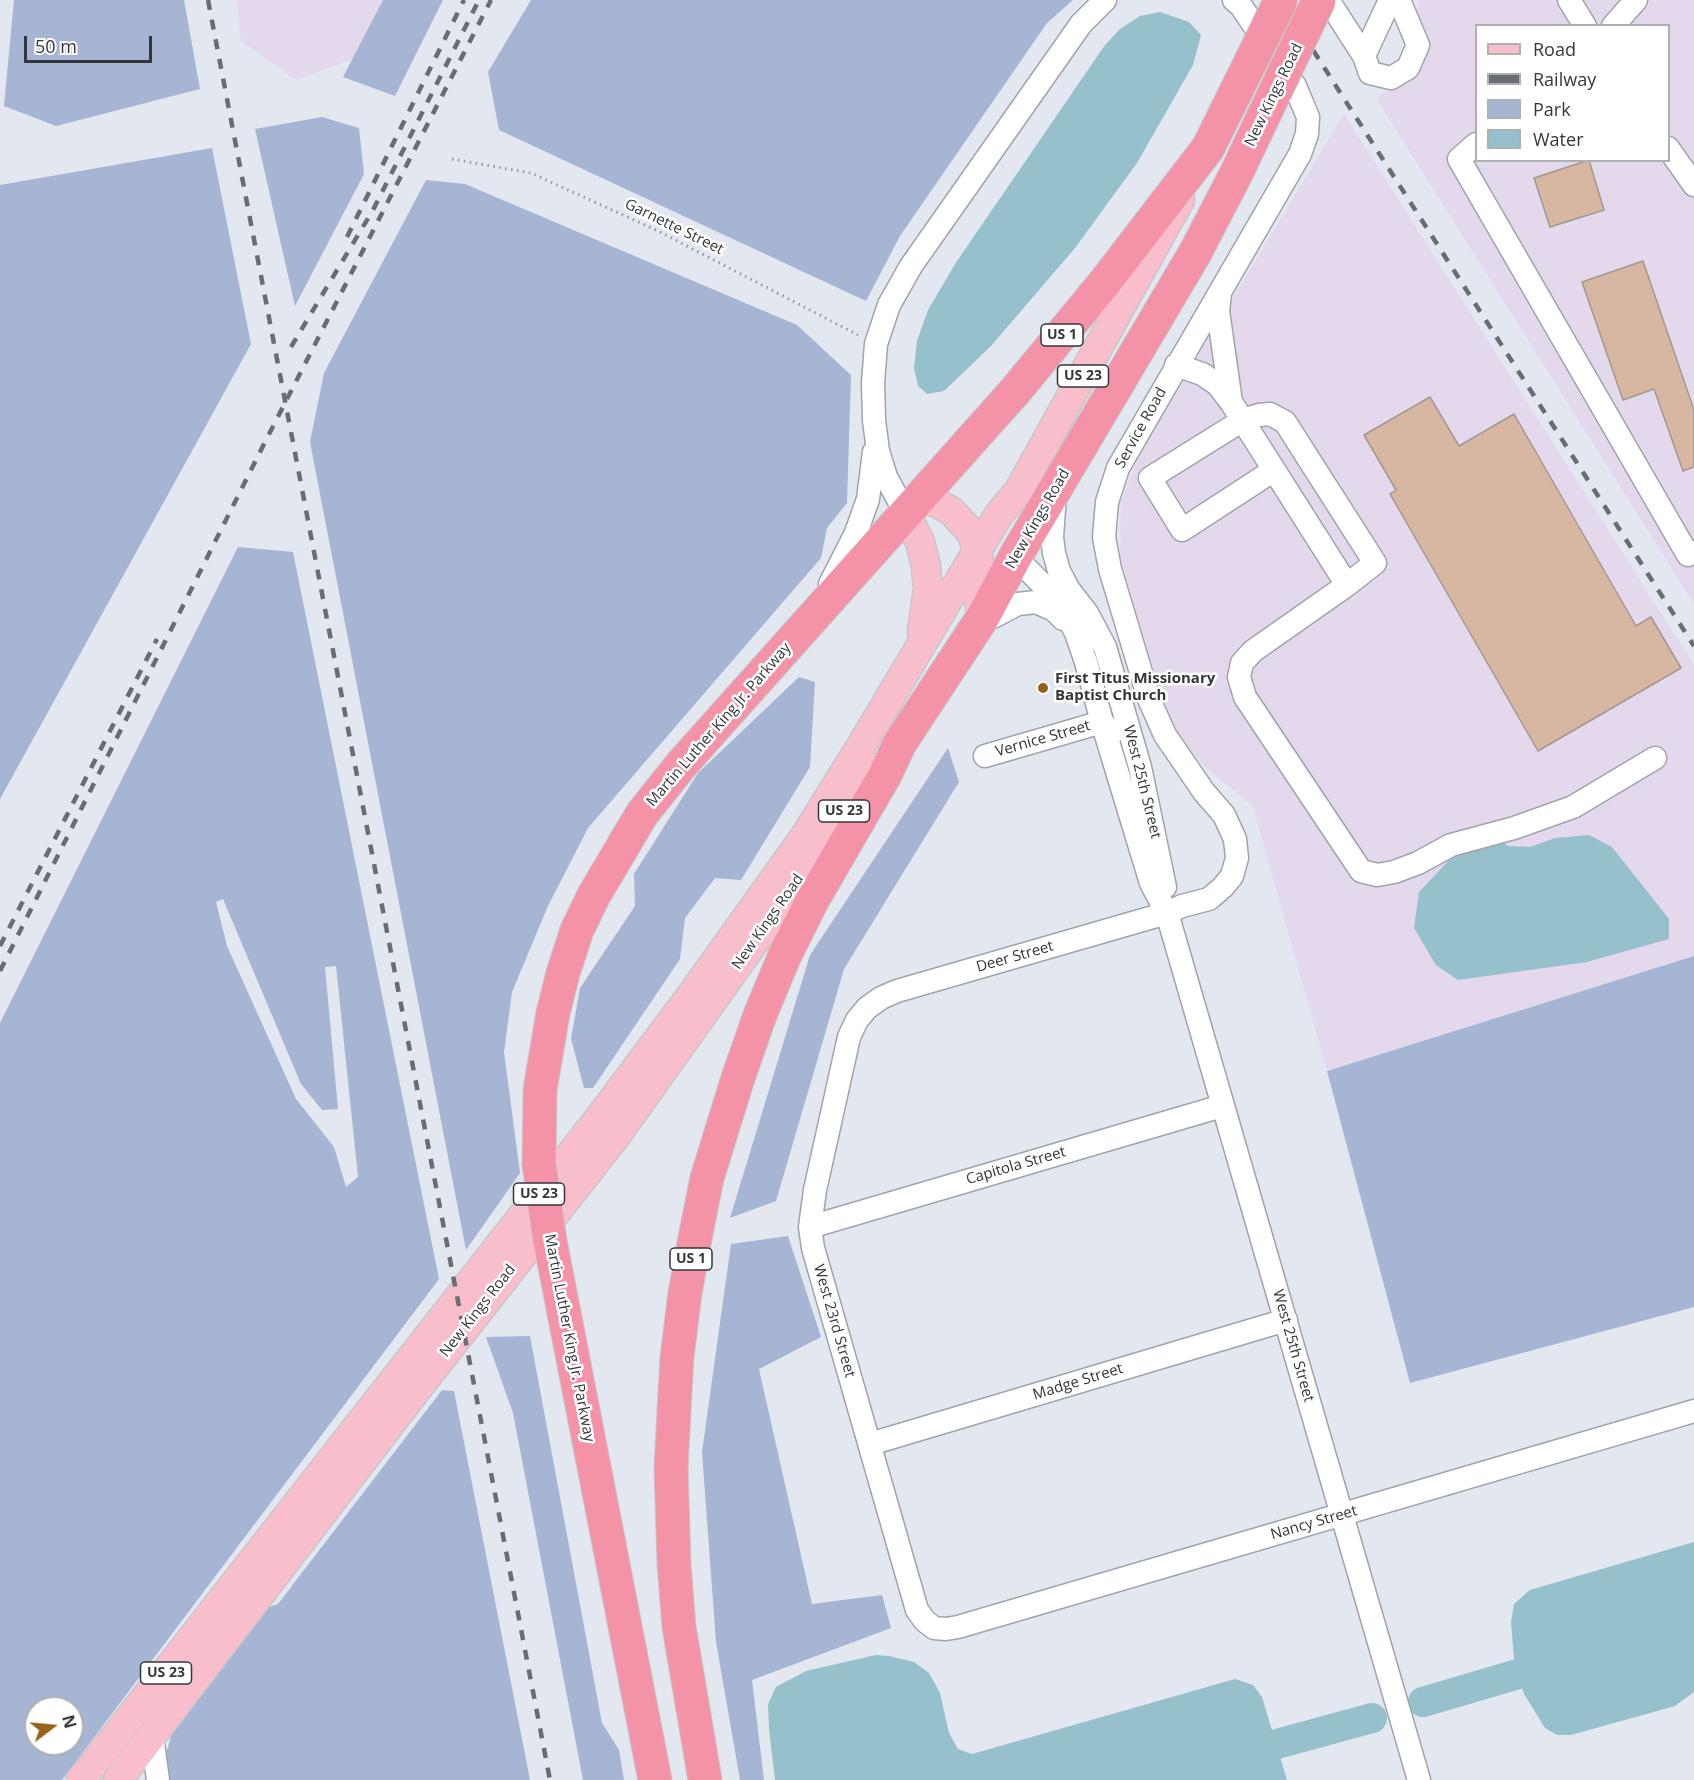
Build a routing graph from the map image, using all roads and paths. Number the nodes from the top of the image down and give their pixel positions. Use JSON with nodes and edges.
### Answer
{"nodes":[{"id":1,"x":1105,"y":0,"type":"edge"},
{"id":2,"x":1234,"y":0,"type":"edge"},
{"id":3,"x":1281,"y":0,"type":"edge"},
{"id":4,"x":1319,"y":0,"type":"edge"},
{"id":5,"x":1328,"y":0,"type":"edge"},
{"id":6,"x":1390,"y":0,"type":"edge"},
{"id":7,"x":1399,"y":0,"type":"edge"},
{"id":8,"x":1569,"y":0,"type":"edge"},
{"id":9,"x":1636,"y":0,"type":"edge"},
{"id":10,"x":1584,"y":24,"type":"edge"},
{"id":11,"x":1615,"y":24,"type":"edge"},
{"id":12,"x":1364,"y":56,"type":"junction"},
{"id":13,"x":1475,"y":145,"type":"edge"},
{"id":14,"x":1208,"y":148,"type":"junction"},
{"id":15,"x":1670,"y":151,"type":"edge"},
{"id":16,"x":452,"y":159,"type":"dead end"},
{"id":17,"x":1694,"y":185,"type":"edge"},
{"id":18,"x":1220,"y":291,"type":"junction"},
{"id":19,"x":876,"y":344,"type":"junction"},
{"id":20,"x":1176,"y":365,"type":"junction"},
{"id":21,"x":1237,"y":411,"type":"junction"},
{"id":22,"x":874,"y":420,"type":"junction"},
{"id":23,"x":1274,"y":470,"type":"junction"},
{"id":24,"x":1055,"y":488,"type":"junction"},
{"id":25,"x":1019,"y":490,"type":"junction"},
{"id":26,"x":912,"y":506,"type":"junction"},
{"id":27,"x":978,"y":549,"type":"junction"},
{"id":28,"x":1694,"y":552,"type":"edge"},
{"id":29,"x":1015,"y":557,"type":"junction"},
{"id":30,"x":1347,"y":585,"type":"junction"},
{"id":31,"x":983,"y":617,"type":"junction"},
{"id":32,"x":801,"y":631,"type":"junction"},
{"id":33,"x":1076,"y":633,"type":"junction"},
{"id":34,"x":917,"y":651,"type":"junction"},
{"id":35,"x":1102,"y":722,"type":"junction"},
{"id":36,"x":900,"y":743,"type":"junction"},
{"id":37,"x":985,"y":756,"type":"dead end"},
{"id":38,"x":1655,"y":758,"type":"dead end"},
{"id":39,"x":1140,"y":768,"type":"junction"},
{"id":40,"x":1167,"y":913,"type":"junction"},
{"id":41,"x":700,"y":1001,"type":"junction"},
{"id":42,"x":867,"y":1008,"type":"joint"},
{"id":43,"x":1222,"y":1106,"type":"junction"},
{"id":44,"x":810,"y":1227,"type":"junction"},
{"id":45,"x":1286,"y":1320,"type":"junction"},
{"id":46,"x":398,"y":1395,"type":"junction"},
{"id":47,"x":1694,"y":1411,"type":"edge"},
{"id":48,"x":870,"y":1444,"type":"junction"},
{"id":49,"x":1341,"y":1515,"type":"junction"},
{"id":50,"x":933,"y":1628,"type":"joint"},
{"id":51,"x":152,"y":1736,"type":"junction"},
{"id":52,"x":81,"y":1780,"type":"edge"},
{"id":53,"x":118,"y":1780,"type":"edge"},
{"id":54,"x":158,"y":1780,"type":"edge"},
{"id":55,"x":655,"y":1780,"type":"edge"},
{"id":56,"x":705,"y":1780,"type":"edge"},
{"id":57,"x":1419,"y":1780,"type":"edge"}],
"edges":[{"from":1,"to":19,"type":"street"},
{"from":2,"to":18,"type":"street","name":"Service Road"},
{"from":3,"to":14,"type":"highway","name":"New Kings Road","number":"US 1","bridge":true},
{"from":4,"to":24,"type":"highway","name":"New Kings Road","number":"US 1","bridge":true},
{"from":5,"to":12,"type":"street"},
{"from":6,"to":12,"type":"street"},
{"from":7,"to":12,"type":"street"},
{"from":8,"to":10,"type":"street"},
{"from":9,"to":11,"type":"street"},
{"from":13,"to":28,"type":"street"},
{"from":14,"to":25,"type":"main road","name":"New Kings Road","number":"US 23"},
{"from":14,"to":26,"type":"highway","name":"Martin Luther King Jr. Parkway","number":"US 1"},
{"from":15,"to":17,"type":"street"},
{"from":16,"to":19,"type":"path","name":"Garnette Street"},
{"from":18,"to":20,"type":"street","name":"Service Road"},
{"from":18,"to":21,"type":"street"},
{"from":19,"to":22,"type":"street"},
{"from":20,"to":21,"type":"street"},
{"from":20,"to":40,"type":"street","name":"Service Road"},
{"from":21,"to":23,"type":"street"},
{"from":21,"to":23,"type":"street"},
{"from":21,"to":30,"type":"street"},
{"from":22,"to":26,"type":"street"},
{"from":22,"to":32,"type":"street"},
{"from":23,"to":30,"type":"street"},
{"from":24,"to":29,"type":"highway","name":"New Kings Road","number":"US 1"},
{"from":24,"to":39,"type":"street","name":"West 25th Street"},
{"from":25,"to":27,"type":"main road","name":"New Kings Road","number":"US 23"},
{"from":25,"to":29,"type":"main road"},
{"from":26,"to":27,"type":"main road"},
{"from":26,"to":32,"type":"highway","name":"Martin Luther King Jr. Parkway","number":"US 1"},
{"from":26,"to":34,"type":"main road"},
{"from":27,"to":31,"type":"main road"},
{"from":27,"to":34,"type":"main road","name":"New Kings Road","number":"US 23"},
{"from":29,"to":31,"type":"highway","name":"New Kings Road","number":"US 1"},
{"from":29,"to":33,"type":"street","name":"West 25th Street"},
{"from":30,"to":38,"type":"street"},
{"from":31,"to":33,"type":"street"},
{"from":31,"to":36,"type":"highway","name":"New Kings Road","number":"US 1"},
{"from":32,"to":55,"type":"highway","name":"Martin Luther King Jr. Parkway","number":"US 1","bridge":true},
{"from":33,"to":35,"type":"street","name":"West 25th Street"},
{"from":34,"to":41,"type":"main road","name":"New Kings Road","number":"US 23"},
{"from":35,"to":37,"type":"street","name":"Vernice Street"},
{"from":35,"to":39,"type":"street"},
{"from":35,"to":40,"type":"street","name":"West 25th Street"},
{"from":36,"to":41,"type":"main road","name":"New Kings Road","number":"US 23"},
{"from":36,"to":56,"type":"highway","number":"US 1"},
{"from":39,"to":40,"type":"street","name":"West 25th Street"},
{"from":40,"to":42,"type":"street","name":"Deer Street"},
{"from":40,"to":43,"type":"street","name":"West 25th Street"},
{"from":41,"to":46,"type":"main road","name":"New Kings Road","number":"US 23"},
{"from":42,"to":44,"type":"street","name":"West 23rd Street"},
{"from":43,"to":44,"type":"street","name":"Capitola Street"},
{"from":43,"to":45,"type":"street","name":"West 25th Street"},
{"from":44,"to":48,"type":"street","name":"West 23rd Street"},
{"from":45,"to":48,"type":"street","name":"Madge Street"},
{"from":45,"to":49,"type":"street","name":"West 25th Street"},
{"from":46,"to":51,"type":"main road","name":"New Kings Road","number":"US 23"},
{"from":46,"to":52,"type":"main road","name":"New Kings Road","number":"US 23"},
{"from":47,"to":49,"type":"street","name":"Nancy Street"},
{"from":48,"to":50,"type":"street","name":"West 23rd Street"},
{"from":49,"to":50,"type":"street","name":"Nancy Street"},
{"from":49,"to":57,"type":"street","name":"West 25th Street"},
{"from":51,"to":53,"type":"main road","name":"New Kings Road","number":"US 23"},
{"from":51,"to":54,"type":"street"}]}
